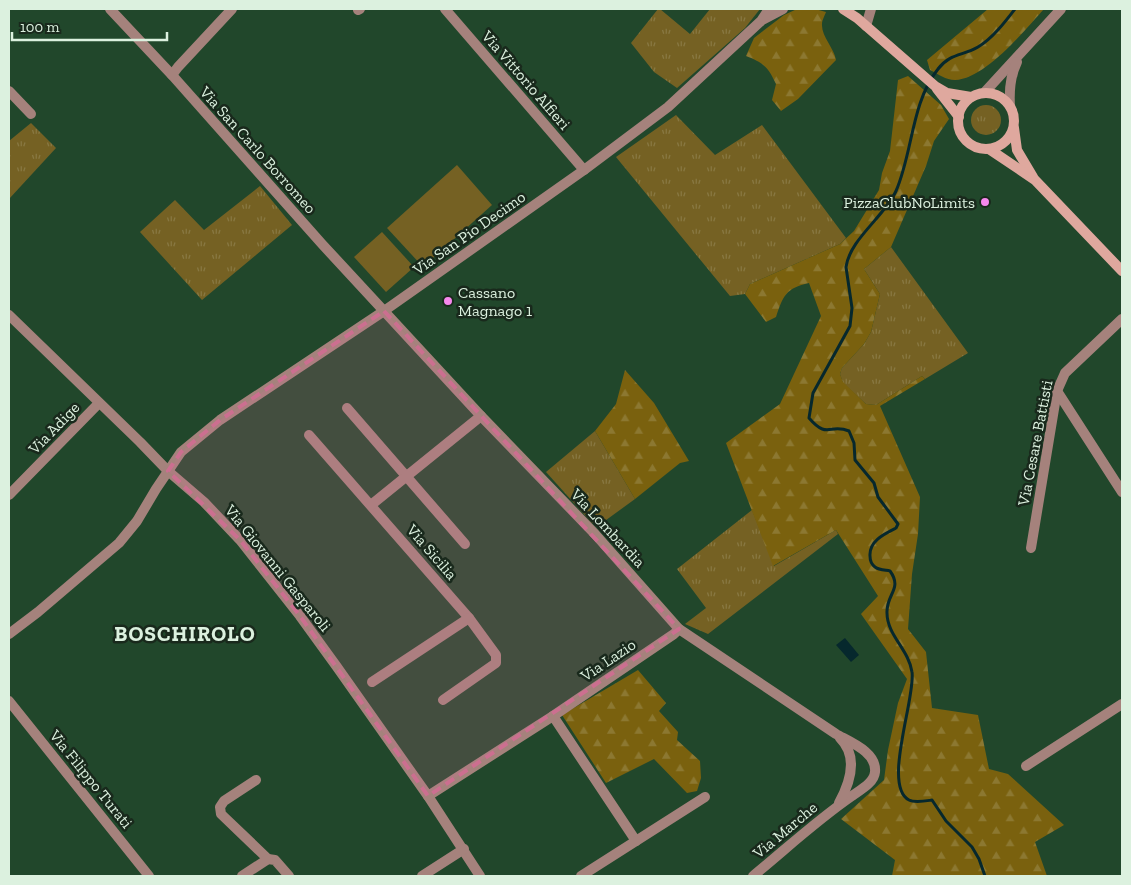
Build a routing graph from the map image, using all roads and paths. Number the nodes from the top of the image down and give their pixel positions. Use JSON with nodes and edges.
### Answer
{"nodes":[{"id":1,"x":110,"y":9,"type":"edge"},
{"id":2,"x":232,"y":9,"type":"edge"},
{"id":3,"x":445,"y":9,"type":"edge"},
{"id":4,"x":769,"y":9,"type":"edge"},
{"id":5,"x":783,"y":9,"type":"edge"},
{"id":6,"x":843,"y":9,"type":"edge"},
{"id":7,"x":849,"y":9,"type":"edge"},
{"id":8,"x":871,"y":9,"type":"edge"},
{"id":9,"x":1061,"y":9,"type":"edge"},
{"id":10,"x":857,"y":18,"type":"junction"},
{"id":11,"x":761,"y":21,"type":"junction"},
{"id":12,"x":866,"y":26,"type":"junction"},
{"id":13,"x":1024,"y":50,"type":"junction"},
{"id":14,"x":172,"y":75,"type":"junction"},
{"id":15,"x":935,"y":86,"type":"junction"},
{"id":16,"x":9,"y":91,"type":"edge"},
{"id":17,"x":984,"y":93,"type":"junction"},
{"id":18,"x":971,"y":97,"type":"junction"},
{"id":19,"x":1010,"y":106,"type":"junction"},
{"id":20,"x":31,"y":114,"type":"dead end"},
{"id":21,"x":959,"y":118,"type":"junction"},
{"id":22,"x":1014,"y":128,"type":"junction"},
{"id":23,"x":989,"y":149,"type":"junction"},
{"id":24,"x":584,"y":170,"type":"junction"},
{"id":25,"x":1035,"y":180,"type":"junction"},
{"id":26,"x":1122,"y":271,"type":"edge"},
{"id":27,"x":1122,"y":309,"type":"edge"},
{"id":28,"x":384,"y":311,"type":"junction"},
{"id":29,"x":9,"y":315,"type":"edge"},
{"id":30,"x":1122,"y":319,"type":"edge"},
{"id":31,"x":1108,"y":332,"type":"junction"},
{"id":32,"x":1058,"y":391,"type":"junction"},
{"id":33,"x":99,"y":403,"type":"junction"},
{"id":34,"x":347,"y":408,"type":"dead end"},
{"id":35,"x":481,"y":416,"type":"junction"},
{"id":36,"x":309,"y":435,"type":"dead end"},
{"id":37,"x":168,"y":471,"type":"junction"},
{"id":38,"x":407,"y":476,"type":"junction"},
{"id":39,"x":1122,"y":492,"type":"edge"},
{"id":40,"x":9,"y":495,"type":"edge"},
{"id":41,"x":371,"y":506,"type":"junction"},
{"id":42,"x":465,"y":544,"type":"dead end"},
{"id":43,"x":1031,"y":548,"type":"dead end"},
{"id":44,"x":470,"y":618,"type":"junction"},
{"id":45,"x":679,"y":629,"type":"junction"},
{"id":46,"x":9,"y":634,"type":"edge"},
{"id":47,"x":372,"y":682,"type":"dead end"},
{"id":48,"x":443,"y":700,"type":"dead end"},
{"id":49,"x":9,"y":701,"type":"edge"},
{"id":50,"x":1122,"y":704,"type":"edge"},
{"id":51,"x":553,"y":716,"type":"junction"},
{"id":52,"x":836,"y":734,"type":"junction"},
{"id":53,"x":1026,"y":766,"type":"dead end"},
{"id":54,"x":256,"y":780,"type":"dead end"},
{"id":55,"x":428,"y":796,"type":"junction"},
{"id":56,"x":705,"y":797,"type":"dead end"},
{"id":57,"x":837,"y":806,"type":"junction"},
{"id":58,"x":636,"y":841,"type":"junction"},
{"id":59,"x":464,"y":849,"type":"junction"},
{"id":60,"x":268,"y":859,"type":"junction"},
{"id":61,"x":149,"y":876,"type":"edge"},
{"id":62,"x":242,"y":876,"type":"edge"},
{"id":63,"x":290,"y":876,"type":"edge"},
{"id":64,"x":422,"y":876,"type":"edge"},
{"id":65,"x":480,"y":876,"type":"edge"},
{"id":66,"x":581,"y":876,"type":"edge"},
{"id":67,"x":753,"y":876,"type":"edge"}],
"edges":[{"from":1,"to":14,"type":"street","name":"Via San Carlo Borromeo"},
{"from":2,"to":14,"type":"street"},
{"from":3,"to":24,"type":"street","name":"Via Vittorio Alfieri"},
{"from":4,"to":11,"type":"street","name":"Via San Pio Decimo"},
{"from":5,"to":11,"type":"street","name":"Via San Pio Decimo"},
{"from":6,"to":10,"type":"main road"},
{"from":7,"to":10,"type":"main road"},
{"from":8,"to":12,"type":"street"},
{"from":9,"to":13,"type":"street"},
{"from":10,"to":12,"type":"main road"},
{"from":11,"to":24,"type":"street","name":"Via San Pio Decimo"},
{"from":12,"to":15,"type":"main road"},
{"from":13,"to":17,"type":"street"},
{"from":13,"to":19,"type":"street"},
{"from":14,"to":28,"type":"street","name":"Via San Carlo Borromeo"},
{"from":15,"to":18,"type":"main road"},
{"from":15,"to":21,"type":"main road"},
{"from":16,"to":20,"type":"street"},
{"from":17,"to":18,"type":"main road"},
{"from":17,"to":19,"type":"main road"},
{"from":18,"to":21,"type":"main road"},
{"from":19,"to":22,"type":"main road"},
{"from":21,"to":23,"type":"main road"},
{"from":22,"to":23,"type":"main road"},
{"from":22,"to":25,"type":"main road"},
{"from":23,"to":25,"type":"main road"},
{"from":24,"to":28,"type":"street","name":"Via San Pio Decimo"},
{"from":25,"to":26,"type":"main road"},
{"from":27,"to":31,"type":"street","name":"Via Cesare Battisti"},
{"from":28,"to":35,"type":"street","name":"Via Lombardia"},
{"from":28,"to":37,"type":"street","name":"Via San Pio Decimo"},
{"from":29,"to":33,"type":"street","name":"Via Giovanni Gasparoli"},
{"from":30,"to":31,"type":"street","name":"Via Cesare Battisti"},
{"from":31,"to":32,"type":"street","name":"Via Cesare Battisti"},
{"from":32,"to":39,"type":"street"},
{"from":32,"to":43,"type":"street","name":"Via Cesare Battisti"},
{"from":33,"to":37,"type":"street","name":"Via Giovanni Gasparoli"},
{"from":33,"to":40,"type":"street","name":"Via Adige"},
{"from":34,"to":38,"type":"street","name":"Via Sicilia"},
{"from":35,"to":38,"type":"street"},
{"from":35,"to":45,"type":"street","name":"Via Lombardia"},
{"from":36,"to":41,"type":"street","name":"Via Sicilia"},
{"from":37,"to":46,"type":"street","name":"Via San Pio Decimo"},
{"from":37,"to":55,"type":"street","name":"Via Giovanni Gasparoli"},
{"from":38,"to":41,"type":"street"},
{"from":38,"to":42,"type":"street","name":"Via Sicilia"},
{"from":41,"to":44,"type":"street","name":"Via Sicilia"},
{"from":44,"to":47,"type":"street"},
{"from":44,"to":48,"type":"street","name":"Via Sicilia"},
{"from":45,"to":51,"type":"street","name":"Via Lazio"},
{"from":45,"to":52,"type":"street","name":"Via Lombardia"},
{"from":49,"to":61,"type":"street","name":"Via Filippo Turati"},
{"from":50,"to":53,"type":"street"},
{"from":51,"to":55,"type":"street","name":"Via Lazio"},
{"from":51,"to":58,"type":"street"},
{"from":52,"to":57,"type":"street","name":"Via Marche"},
{"from":52,"to":57,"type":"street","name":"Via Marche"},
{"from":54,"to":60,"type":"street"},
{"from":55,"to":59,"type":"street","name":"Via Giovanni Gasparoli"},
{"from":56,"to":58,"type":"street"},
{"from":57,"to":67,"type":"street","name":"Via Marche"},
{"from":58,"to":66,"type":"street"},
{"from":59,"to":64,"type":"street"},
{"from":59,"to":65,"type":"street","name":"Via Giovanni Gasparoli"},
{"from":60,"to":62,"type":"street"},
{"from":60,"to":63,"type":"street"}]}
